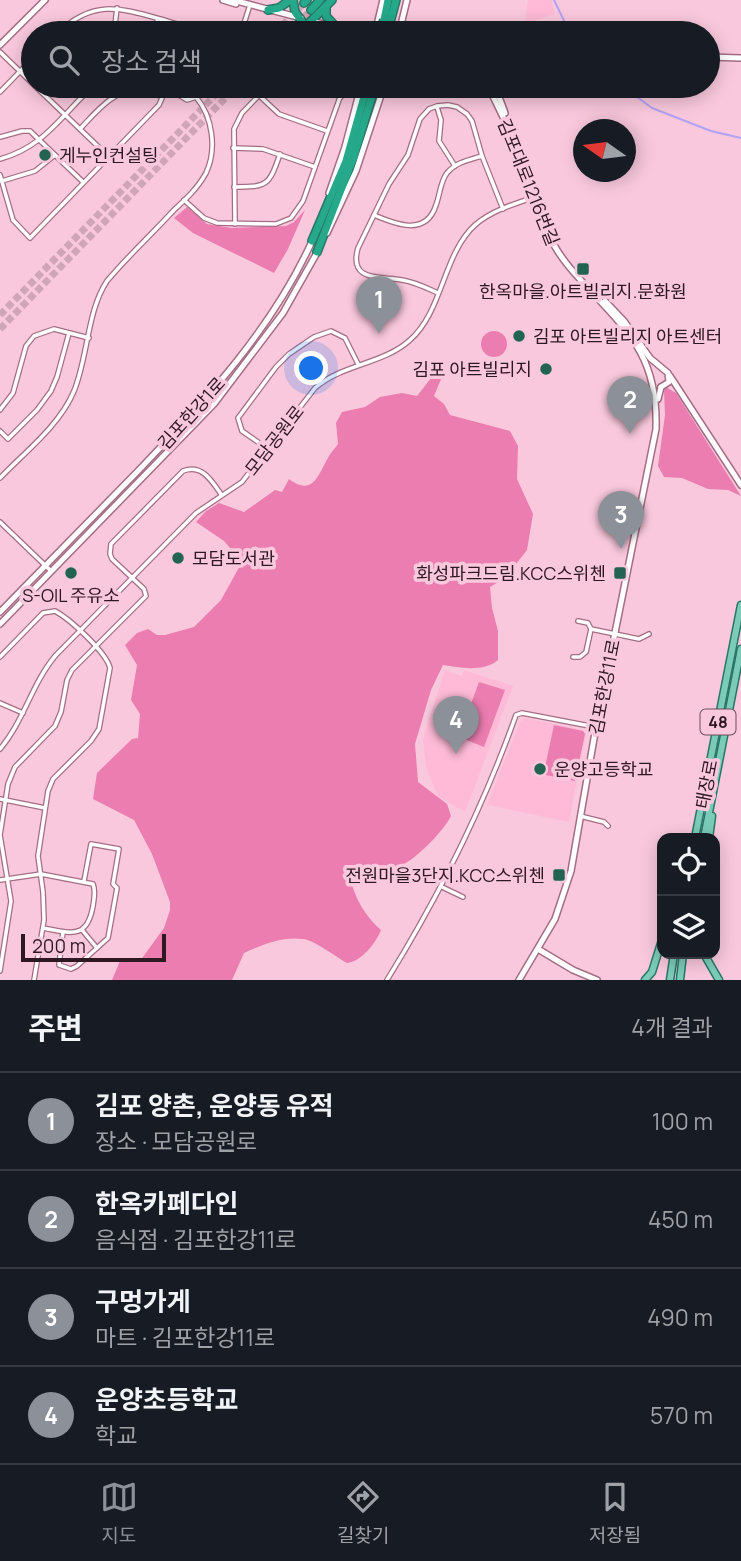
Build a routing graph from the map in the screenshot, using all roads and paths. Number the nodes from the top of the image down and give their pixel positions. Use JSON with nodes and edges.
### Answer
{"nodes":[{"id":1,"x":45,"y":0,"type":"edge"},
{"id":2,"x":223,"y":0,"type":"edge"},
{"id":3,"x":233,"y":0,"type":"edge"},
{"id":4,"x":292,"y":0,"type":"edge"},
{"id":5,"x":386,"y":0,"type":"edge"},
{"id":6,"x":396,"y":0,"type":"edge"},
{"id":7,"x":407,"y":0,"type":"edge"},
{"id":8,"x":326,"y":2,"type":"edge"},
{"id":9,"x":117,"y":8,"type":"junction"},
{"id":10,"x":249,"y":8,"type":"junction"},
{"id":11,"x":311,"y":9,"type":"tunnel mouth"},
{"id":12,"x":268,"y":10,"type":"junction"},
{"id":13,"x":158,"y":19,"type":"joint"},
{"id":14,"x":24,"y":21,"type":"edge"},
{"id":15,"x":71,"y":21,"type":"edge"},
{"id":16,"x":115,"y":21,"type":"edge"},
{"id":17,"x":165,"y":21,"type":"edge"},
{"id":18,"x":245,"y":21,"type":"edge"},
{"id":19,"x":305,"y":21,"type":"junction"},
{"id":20,"x":330,"y":21,"type":"edge"},
{"id":21,"x":381,"y":21,"type":"edge"},
{"id":22,"x":387,"y":21,"type":"joint"},
{"id":23,"x":402,"y":21,"type":"edge"},
{"id":24,"x":21,"y":24,"type":"edge"},
{"id":25,"x":0,"y":45,"type":"edge"},
{"id":26,"x":0,"y":52,"type":"edge"},
{"id":27,"x":720,"y":57,"type":"edge"},
{"id":28,"x":741,"y":58,"type":"edge"},
{"id":29,"x":20,"y":72,"type":"joint"},
{"id":30,"x":0,"y":92,"type":"edge"},
{"id":31,"x":48,"y":98,"type":"edge"},
{"id":32,"x":81,"y":98,"type":"edge"},
{"id":33,"x":114,"y":98,"type":"edge"},
{"id":34,"x":160,"y":98,"type":"edge"},
{"id":35,"x":197,"y":98,"type":"edge"},
{"id":36,"x":257,"y":98,"type":"edge"},
{"id":37,"x":262,"y":98,"type":"edge"},
{"id":38,"x":341,"y":98,"type":"edge"},
{"id":39,"x":358,"y":98,"type":"edge"},
{"id":40,"x":367,"y":98,"type":"edge"},
{"id":41,"x":368,"y":98,"type":"edge"},
{"id":42,"x":380,"y":98,"type":"edge"},
{"id":43,"x":495,"y":98,"type":"edge"},
{"id":44,"x":499,"y":98,"type":"edge"},
{"id":45,"x":437,"y":106,"type":"junction"},
{"id":46,"x":65,"y":114,"type":"junction"},
{"id":47,"x":80,"y":129,"type":"junction"},
{"id":48,"x":328,"y":131,"type":"junction"},
{"id":49,"x":0,"y":137,"type":"edge"},
{"id":50,"x":40,"y":140,"type":"junction"},
{"id":51,"x":233,"y":148,"type":"junction"},
{"id":52,"x":280,"y":154,"type":"junction"},
{"id":53,"x":55,"y":155,"type":"junction"},
{"id":54,"x":108,"y":156,"type":"junction"},
{"id":55,"x":482,"y":156,"type":"junction"},
{"id":56,"x":0,"y":159,"type":"edge"},
{"id":57,"x":455,"y":166,"type":"junction"},
{"id":58,"x":315,"y":167,"type":"junction"},
{"id":59,"x":0,"y":175,"type":"edge"},
{"id":60,"x":2,"y":181,"type":"junction"},
{"id":61,"x":83,"y":182,"type":"junction"},
{"id":62,"x":234,"y":187,"type":"junction"},
{"id":63,"x":536,"y":196,"type":"junction"},
{"id":64,"x":184,"y":200,"type":"junction"},
{"id":65,"x":503,"y":209,"type":"junction"},
{"id":66,"x":374,"y":215,"type":"junction"},
{"id":67,"x":235,"y":223,"type":"junction"},
{"id":68,"x":312,"y":241,"type":"junction"},
{"id":69,"x":317,"y":252,"type":"junction"},
{"id":70,"x":438,"y":293,"type":"junction"},
{"id":71,"x":69,"y":333,"type":"junction"},
{"id":72,"x":89,"y":338,"type":"junction"},
{"id":73,"x":358,"y":365,"type":"junction"},
{"id":74,"x":661,"y":368,"type":"junction"},
{"id":75,"x":652,"y":374,"type":"junction"},
{"id":76,"x":669,"y":376,"type":"junction"},
{"id":77,"x":652,"y":383,"type":"junction"},
{"id":78,"x":664,"y":386,"type":"junction"},
{"id":79,"x":677,"y":387,"type":"junction"},
{"id":80,"x":0,"y":410,"type":"edge"},
{"id":81,"x":0,"y":431,"type":"edge"},
{"id":82,"x":268,"y":449,"type":"junction"},
{"id":83,"x":0,"y":478,"type":"edge"},
{"id":84,"x":741,"y":485,"type":"edge"},
{"id":85,"x":222,"y":494,"type":"junction"},
{"id":86,"x":628,"y":500,"type":"dead end"},
{"id":87,"x":643,"y":503,"type":"junction"},
{"id":88,"x":0,"y":522,"type":"edge"},
{"id":89,"x":45,"y":565,"type":"junction"},
{"id":90,"x":51,"y":571,"type":"junction"},
{"id":91,"x":132,"y":578,"type":"junction"},
{"id":92,"x":741,"y":605,"type":"edge"},
{"id":93,"x":0,"y":612,"type":"edge"},
{"id":94,"x":578,"y":621,"type":"dead end"},
{"id":95,"x":0,"y":624,"type":"edge"},
{"id":96,"x":591,"y":629,"type":"junction"},
{"id":97,"x":79,"y":632,"type":"junction"},
{"id":98,"x":616,"y":634,"type":"junction"},
{"id":99,"x":649,"y":634,"type":"dead end"},
{"id":100,"x":95,"y":647,"type":"junction"},
{"id":101,"x":741,"y":649,"type":"edge"},
{"id":102,"x":0,"y":657,"type":"edge"},
{"id":103,"x":573,"y":657,"type":"dead end"},
{"id":104,"x":1,"y":705,"type":"edge"},
{"id":105,"x":23,"y":713,"type":"junction"},
{"id":106,"x":597,"y":727,"type":"junction"},
{"id":107,"x":0,"y":749,"type":"edge"},
{"id":108,"x":714,"y":789,"type":"junction"},
{"id":109,"x":2,"y":799,"type":"edge"},
{"id":110,"x":45,"y":807,"type":"junction"},
{"id":111,"x":581,"y":817,"type":"junction"},
{"id":112,"x":608,"y":826,"type":"dead end"},
{"id":113,"x":694,"y":833,"type":"edge"},
{"id":114,"x":705,"y":833,"type":"edge"},
{"id":115,"x":710,"y":833,"type":"edge"},
{"id":116,"x":41,"y":874,"type":"junction"},
{"id":117,"x":8,"y":879,"type":"junction"},
{"id":118,"x":0,"y":880,"type":"edge"},
{"id":119,"x":84,"y":881,"type":"junction"},
{"id":120,"x":442,"y":887,"type":"junction"},
{"id":121,"x":463,"y":897,"type":"dead end"},
{"id":122,"x":43,"y":928,"type":"junction"},
{"id":123,"x":82,"y":930,"type":"junction"},
{"id":124,"x":63,"y":932,"type":"junction"},
{"id":125,"x":97,"y":948,"type":"junction"},
{"id":126,"x":539,"y":950,"type":"junction"},
{"id":127,"x":657,"y":956,"type":"edge"},
{"id":128,"x":673,"y":959,"type":"edge"},
{"id":129,"x":682,"y":959,"type":"edge"},
{"id":130,"x":707,"y":959,"type":"edge"},
{"id":131,"x":0,"y":971,"type":"edge"},
{"id":132,"x":34,"y":980,"type":"edge"},
{"id":133,"x":387,"y":980,"type":"edge"},
{"id":134,"x":520,"y":980,"type":"edge"},
{"id":135,"x":597,"y":980,"type":"edge"},
{"id":136,"x":645,"y":980,"type":"edge"},
{"id":137,"x":670,"y":980,"type":"edge"},
{"id":138,"x":680,"y":980,"type":"edge"},
{"id":139,"x":719,"y":980,"type":"edge"}],
"edges":[{"from":1,"to":14,"type":"street"},
{"from":2,"to":10,"type":"street"},
{"from":3,"to":12,"type":"street"},
{"from":4,"to":12,"type":"highway"},
{"from":4,"to":19,"type":"highway"},
{"from":5,"to":21,"type":"street"},
{"from":5,"to":22,"type":"highway"},
{"from":6,"to":22,"type":"highway"},
{"from":7,"to":23,"type":"street"},
{"from":8,"to":11,"type":"highway"},
{"from":8,"to":19,"type":"highway"},
{"from":8,"to":20,"type":"highway"},
{"from":9,"to":13,"type":"street"},
{"from":9,"to":15,"type":"street"},
{"from":9,"to":16,"type":"street"},
{"from":10,"to":18,"type":"street"},
{"from":10,"to":19,"type":"street"},
{"from":12,"to":19,"type":"street"},
{"from":13,"to":17,"type":"street"},
{"from":24,"to":25,"type":"street"},
{"from":26,"to":29,"type":"street"},
{"from":27,"to":28,"type":"street"},
{"from":29,"to":30,"type":"street"},
{"from":31,"to":46,"type":"street"},
{"from":32,"to":46,"type":"street"},
{"from":33,"to":47,"type":"street"},
{"from":34,"to":54,"type":"street"},
{"from":35,"to":64,"type":"street"},
{"from":36,"to":51,"type":"street"},
{"from":37,"to":48,"type":"street"},
{"from":38,"to":48,"type":"street"},
{"from":39,"to":68,"type":"street","name":"김포한강1로"},
{"from":40,"to":68,"type":"highway"},
{"from":41,"to":69,"type":"highway"},
{"from":42,"to":69,"type":"street","name":"김포한강1로"},
{"from":43,"to":63,"type":"street","name":"김포대로1216번길"},
{"from":44,"to":63,"type":"street","name":"김포대로1216번길"},
{"from":45,"to":55,"type":"street"},
{"from":45,"to":57,"type":"street"},
{"from":45,"to":66,"type":"street"},
{"from":46,"to":47,"type":"street"},
{"from":46,"to":50,"type":"street"},
{"from":47,"to":54,"type":"street"},
{"from":48,"to":58,"type":"street"},
{"from":49,"to":50,"type":"street"},
{"from":50,"to":53,"type":"street"},
{"from":50,"to":56,"type":"street"},
{"from":51,"to":52,"type":"street"},
{"from":51,"to":62,"type":"street"},
{"from":52,"to":58,"type":"street"},
{"from":52,"to":62,"type":"street"},
{"from":53,"to":60,"type":"street"},
{"from":53,"to":61,"type":"street"},
{"from":54,"to":61,"type":"street"},
{"from":55,"to":57,"type":"street"},
{"from":55,"to":65,"type":"street"},
{"from":57,"to":66,"type":"street"},
{"from":58,"to":67,"type":"street"},
{"from":59,"to":60,"type":"street"},
{"from":60,"to":61,"type":"street"},
{"from":62,"to":67,"type":"street"},
{"from":63,"to":65,"type":"street","name":"모담공원로"},
{"from":63,"to":74,"type":"street","name":"김포대로1216번길"},
{"from":63,"to":75,"type":"street","name":"김포대로1216번길"},
{"from":64,"to":67,"type":"street"},
{"from":64,"to":72,"type":"street"},
{"from":65,"to":70,"type":"street","name":"모담공원로"},
{"from":66,"to":70,"type":"street"},
{"from":68,"to":89,"type":"street","name":"김포한강1로"},
{"from":69,"to":90,"type":"street","name":"김포한강1로"},
{"from":70,"to":73,"type":"street","name":"모담공원로"},
{"from":71,"to":72,"type":"street"},
{"from":71,"to":80,"type":"street"},
{"from":71,"to":81,"type":"street"},
{"from":72,"to":83,"type":"street"},
{"from":73,"to":82,"type":"street","name":"모담공원로"},
{"from":73,"to":82,"type":"street"},
{"from":74,"to":75,"type":"street"},
{"from":74,"to":76,"type":"street"},
{"from":75,"to":77,"type":"street"},
{"from":76,"to":78,"type":"street"},
{"from":76,"to":79,"type":"street"},
{"from":77,"to":78,"type":"street"},
{"from":77,"to":87,"type":"street","name":"김포한강11로"},
{"from":78,"to":79,"type":"street"},
{"from":78,"to":87,"type":"street","name":"김포한강11로"},
{"from":79,"to":84,"type":"street"},
{"from":82,"to":85,"type":"street","name":"모담공원로"},
{"from":85,"to":91,"type":"street","name":"모담공원로"},
{"from":85,"to":91,"type":"street"},
{"from":86,"to":87,"type":"street"},
{"from":87,"to":98,"type":"street","name":"김포한강11로"},
{"from":88,"to":89,"type":"street"},
{"from":89,"to":90,"type":"street"},
{"from":89,"to":93,"type":"street","name":"김포한강1로"},
{"from":90,"to":95,"type":"street","name":"김포한강1로"},
{"from":91,"to":97,"type":"street","name":"모담공원로"},
{"from":91,"to":100,"type":"street"},
{"from":92,"to":113,"type":"main road","name":"태장로","number":"48"},
{"from":94,"to":96,"type":"street"},
{"from":96,"to":98,"type":"street"},
{"from":96,"to":103,"type":"street"},
{"from":97,"to":100,"type":"street"},
{"from":97,"to":102,"type":"street"},
{"from":97,"to":105,"type":"street","name":"모담공원로"},
{"from":98,"to":99,"type":"street"},
{"from":98,"to":106,"type":"street","name":"김포한강11로"},
{"from":100,"to":109,"type":"street"},
{"from":100,"to":110,"type":"street"},
{"from":101,"to":108,"type":"main road","name":"태장로","number":"48"},
{"from":104,"to":105,"type":"street"},
{"from":105,"to":107,"type":"street","name":"모담공원로"},
{"from":106,"to":111,"type":"street","name":"김포한강11로"},
{"from":106,"to":120,"type":"street"},
{"from":108,"to":114,"type":"main road","name":"태장로","number":"48"},
{"from":108,"to":115,"type":"main road"},
{"from":109,"to":110,"type":"street"},
{"from":109,"to":117,"type":"street"},
{"from":110,"to":116,"type":"street"},
{"from":111,"to":112,"type":"street"},
{"from":111,"to":126,"type":"street","name":"김포한강11로"},
{"from":116,"to":117,"type":"street"},
{"from":116,"to":119,"type":"street"},
{"from":116,"to":122,"type":"street"},
{"from":117,"to":118,"type":"street"},
{"from":117,"to":131,"type":"street"},
{"from":119,"to":123,"type":"street"},
{"from":119,"to":125,"type":"street"},
{"from":120,"to":121,"type":"street"},
{"from":120,"to":133,"type":"street"},
{"from":122,"to":124,"type":"street"},
{"from":122,"to":132,"type":"street"},
{"from":123,"to":124,"type":"street"},
{"from":123,"to":125,"type":"street"},
{"from":124,"to":125,"type":"street"},
{"from":126,"to":134,"type":"street","name":"김포한강11로"},
{"from":126,"to":135,"type":"street"},
{"from":127,"to":136,"type":"main road"},
{"from":128,"to":137,"type":"main road"},
{"from":129,"to":138,"type":"main road"},
{"from":130,"to":139,"type":"main road"}]}
